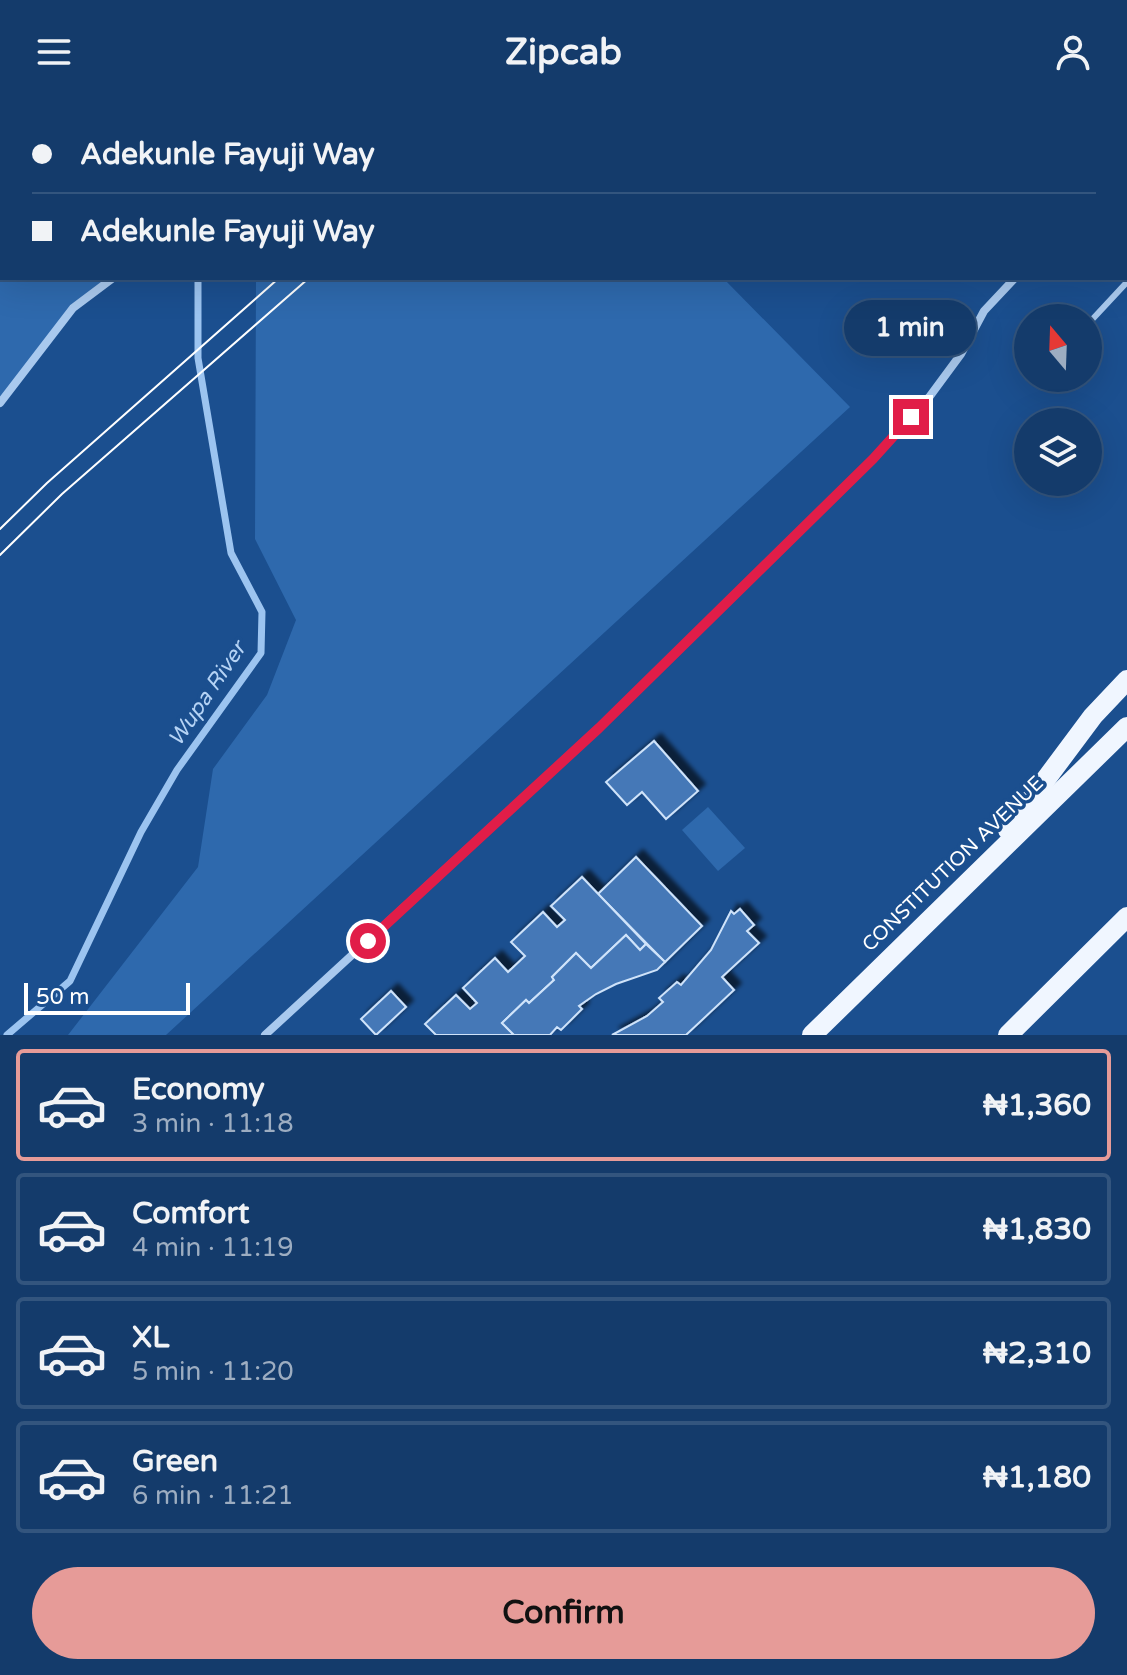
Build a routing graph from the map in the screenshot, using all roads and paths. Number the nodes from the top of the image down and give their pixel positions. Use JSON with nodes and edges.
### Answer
{"nodes":[{"id":1,"x":110,"y":280,"type":"edge"},
{"id":2,"x":1013,"y":280,"type":"edge"},
{"id":3,"x":1127,"y":282,"type":"edge"},
{"id":4,"x":1102,"y":309,"type":"edge"},
{"id":5,"x":0,"y":403,"type":"edge"},
{"id":6,"x":1127,"y":680,"type":"edge"},
{"id":7,"x":1127,"y":727,"type":"edge"},
{"id":8,"x":973,"y":879,"type":"junction"},
{"id":9,"x":1127,"y":917,"type":"edge"},
{"id":10,"x":1018,"y":1032,"type":"edge"},
{"id":11,"x":265,"y":1035,"type":"edge"},
{"id":12,"x":812,"y":1035,"type":"edge"}],
"edges":[{"from":1,"to":5,"type":"street"},
{"from":2,"to":11,"type":"street"},
{"from":3,"to":4,"type":"lane"},
{"from":6,"to":8,"type":"main road"},
{"from":7,"to":8,"type":"main road","name":"CONSTITUTION AVENUE"},
{"from":8,"to":12,"type":"main road","name":"CONSTITUTION AVENUE"},
{"from":9,"to":10,"type":"main road"}]}
